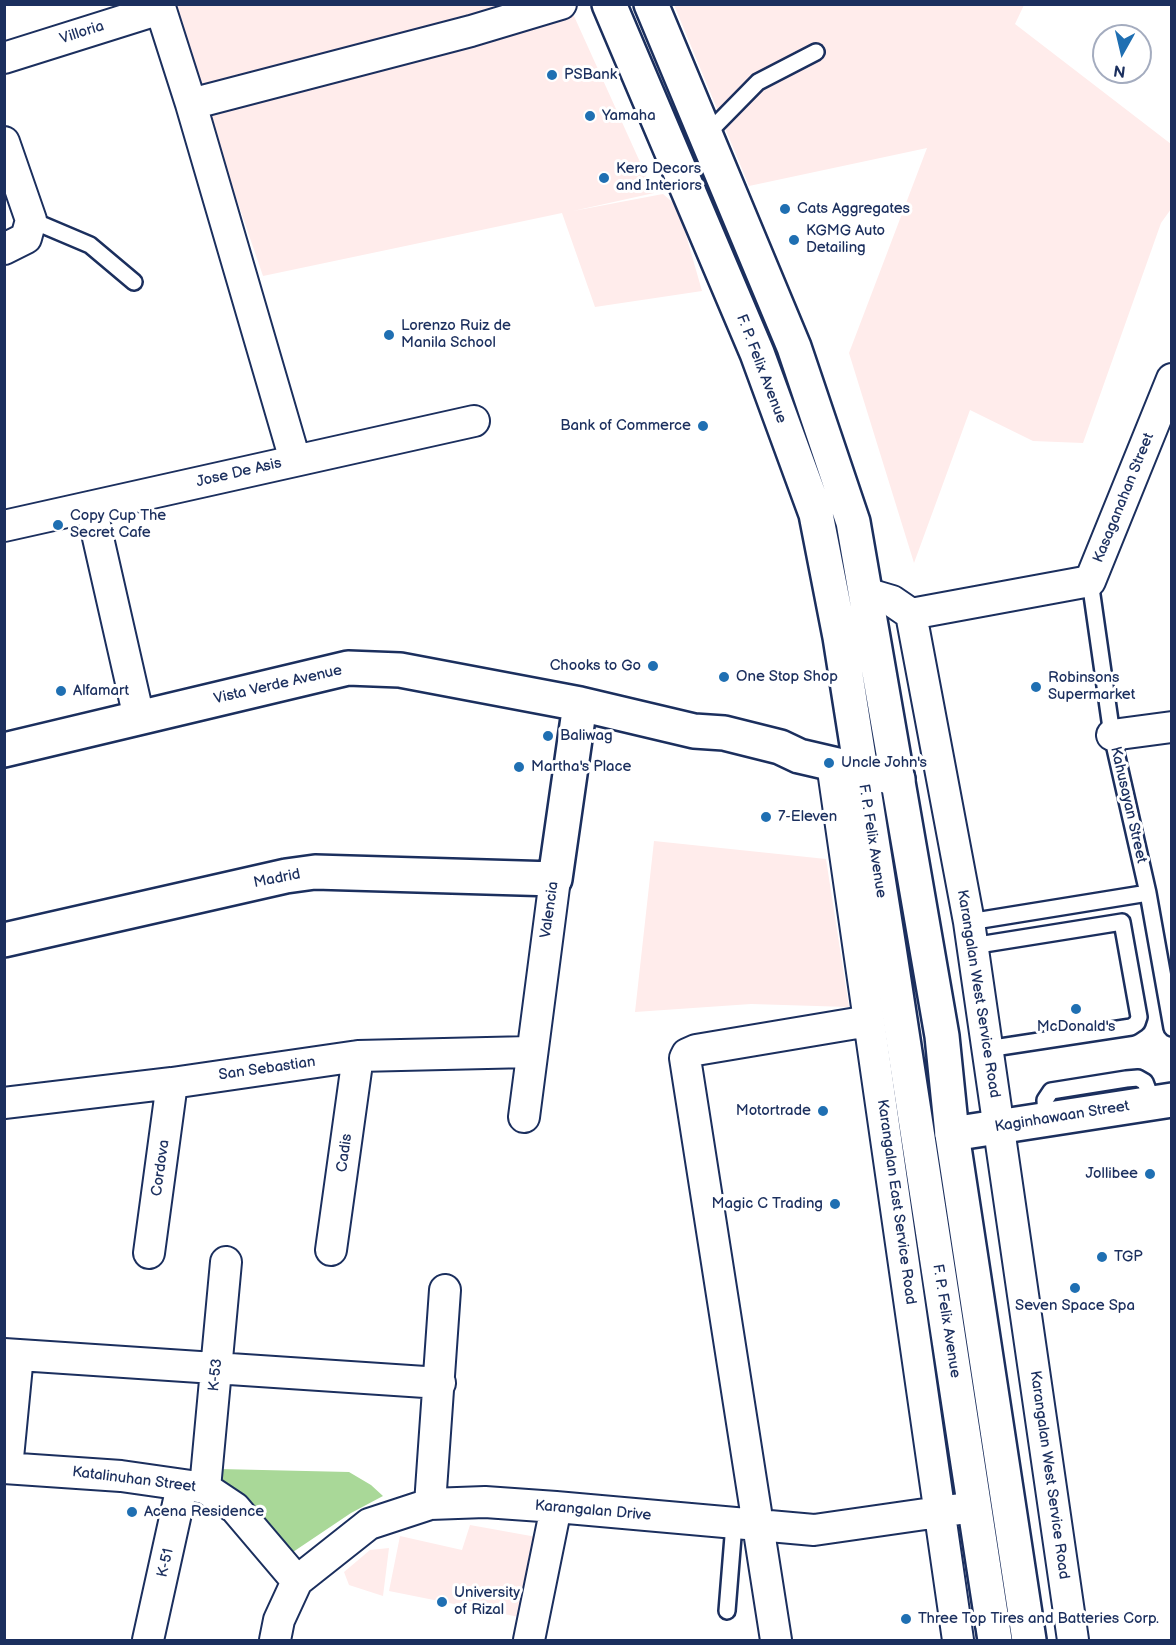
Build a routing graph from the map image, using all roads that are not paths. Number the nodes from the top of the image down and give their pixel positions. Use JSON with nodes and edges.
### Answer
{"nodes":[{"id":1,"x":561,"y":4,"type":"edge"},
{"id":2,"x":609,"y":4,"type":"edge"},
{"id":3,"x":651,"y":4,"type":"edge"},
{"id":4,"x":159,"y":7,"type":"edge"},
{"id":5,"x":816,"y":52,"type":"dead end"},
{"id":6,"x":4,"y":58,"type":"edge"},
{"id":7,"x":192,"y":104,"type":"junction"},
{"id":8,"x":706,"y":135,"type":"junction"},
{"id":9,"x":4,"y":142,"type":"edge"},
{"id":10,"x":31,"y":220,"type":"junction"},
{"id":11,"x":4,"y":249,"type":"edge"},
{"id":12,"x":134,"y":282,"type":"dead end"},
{"id":13,"x":1172,"y":379,"type":"edge"},
{"id":14,"x":474,"y":421,"type":"dead end"},
{"id":15,"x":295,"y":460,"type":"junction"},
{"id":16,"x":91,"y":507,"type":"junction"},
{"id":17,"x":4,"y":526,"type":"edge"},
{"id":18,"x":1090,"y":582,"type":"junction"},
{"id":19,"x":865,"y":593,"type":"junction"},
{"id":20,"x":911,"y":614,"type":"junction"},
{"id":21,"x":580,"y":704,"type":"junction"},
{"id":22,"x":139,"y":718,"type":"junction"},
{"id":23,"x":1172,"y":727,"type":"edge"},
{"id":24,"x":1112,"y":735,"type":"junction"},
{"id":25,"x":4,"y":750,"type":"edge"},
{"id":26,"x":846,"y":766,"type":"junction"},
{"id":27,"x":898,"y":779,"type":"junction"},
{"id":28,"x":555,"y":879,"type":"junction"},
{"id":29,"x":1148,"y":893,"type":"junction"},
{"id":30,"x":970,"y":934,"type":"junction"},
{"id":31,"x":4,"y":940,"type":"edge"},
{"id":32,"x":869,"y":1021,"type":"junction"},
{"id":33,"x":1172,"y":1028,"type":"edge"},
{"id":34,"x":987,"y":1049,"type":"junction"},
{"id":35,"x":530,"y":1052,"type":"junction"},
{"id":36,"x":358,"y":1056,"type":"junction"},
{"id":37,"x":172,"y":1083,"type":"junction"},
{"id":38,"x":1162,"y":1102,"type":"edge"},
{"id":39,"x":4,"y":1103,"type":"edge"},
{"id":40,"x":524,"y":1117,"type":"dead end"},
{"id":41,"x":999,"y":1126,"type":"junction"},
{"id":42,"x":952,"y":1134,"type":"junction"},
{"id":43,"x":331,"y":1250,"type":"dead end"},
{"id":44,"x":149,"y":1253,"type":"dead end"},
{"id":45,"x":226,"y":1262,"type":"dead end"},
{"id":46,"x":445,"y":1290,"type":"dead end"},
{"id":47,"x":11,"y":1354,"type":"edge"},
{"id":48,"x":217,"y":1368,"type":"junction"},
{"id":49,"x":440,"y":1383,"type":"junction"},
{"id":50,"x":6,"y":1468,"type":"edge"},
{"id":51,"x":193,"y":1487,"type":"junction"},
{"id":52,"x":430,"y":1504,"type":"junction"},
{"id":53,"x":975,"y":1506,"type":"junction"},
{"id":54,"x":556,"y":1507,"type":"junction"},
{"id":55,"x":940,"y":1511,"type":"junction"},
{"id":56,"x":746,"y":1525,"type":"junction"},
{"id":57,"x":297,"y":1581,"type":"junction"},
{"id":58,"x":727,"y":1611,"type":"dead end"},
{"id":59,"x":148,"y":1641,"type":"edge"},
{"id":60,"x":274,"y":1641,"type":"edge"},
{"id":61,"x":529,"y":1641,"type":"edge"},
{"id":62,"x":776,"y":1641,"type":"edge"},
{"id":63,"x":958,"y":1641,"type":"edge"},
{"id":64,"x":995,"y":1641,"type":"edge"},
{"id":65,"x":1029,"y":1641,"type":"edge"},
{"id":66,"x":1073,"y":1641,"type":"edge"}],
"edges":[{"from":1,"to":7,"type":"street"},
{"from":2,"to":26,"type":"main road","name":"F. P. Felix Avenue"},
{"from":3,"to":8,"type":"main road"},
{"from":4,"to":6,"type":"street","name":"Villoria"},
{"from":4,"to":7,"type":"street"},
{"from":5,"to":8,"type":"lane"},
{"from":7,"to":15,"type":"street"},
{"from":8,"to":19,"type":"main road"},
{"from":9,"to":10,"type":"street"},
{"from":10,"to":11,"type":"street"},
{"from":10,"to":12,"type":"lane"},
{"from":13,"to":18,"type":"street","name":"Kasaganahan Street"},
{"from":14,"to":15,"type":"street","name":"Jose De Asis"},
{"from":15,"to":16,"type":"street","name":"Jose De Asis"},
{"from":16,"to":17,"type":"street","name":"Jose De Asis"},
{"from":16,"to":22,"type":"street"},
{"from":18,"to":20,"type":"street","name":"Kasaganahan Street"},
{"from":18,"to":24,"type":"lane","name":"Kahusayan Street"},
{"from":19,"to":20,"type":"street"},
{"from":19,"to":27,"type":"main road"},
{"from":20,"to":30,"type":"street","name":"Karangalan West Service Road"},
{"from":21,"to":22,"type":"main road","name":"Vista Verde Avenue"},
{"from":21,"to":26,"type":"main road","name":"Vista Verde Avenue"},
{"from":21,"to":28,"type":"main road","name":"Valencia"},
{"from":22,"to":25,"type":"main road","name":"Vista Verde Avenue"},
{"from":23,"to":24,"type":"street"},
{"from":24,"to":29,"type":"lane","name":"Kahusayan Street"},
{"from":26,"to":27,"type":"main road","name":"Vista Verde Avenue"},
{"from":26,"to":32,"type":"street","name":"Karangalan East Service Road"},
{"from":26,"to":53,"type":"main road","name":"F. P. Felix Avenue"},
{"from":27,"to":42,"type":"main road"},
{"from":28,"to":31,"type":"main road","name":"Madrid"},
{"from":28,"to":35,"type":"street","name":"Valencia"},
{"from":29,"to":30,"type":"lane"},
{"from":29,"to":33,"type":"lane","name":"Kahusayan Street"},
{"from":30,"to":34,"type":"street","name":"Karangalan West Service Road"},
{"from":30,"to":34,"type":"lane"},
{"from":32,"to":55,"type":"street","name":"Karangalan East Service Road"},
{"from":32,"to":56,"type":"street"},
{"from":34,"to":41,"type":"street","name":"Karangalan West Service Road"},
{"from":35,"to":36,"type":"street","name":"San Sebastian"},
{"from":35,"to":40,"type":"street","name":"Valencia"},
{"from":36,"to":37,"type":"street","name":"San Sebastian"},
{"from":36,"to":43,"type":"street","name":"Cadis"},
{"from":37,"to":39,"type":"street","name":"San Sebastian"},
{"from":37,"to":44,"type":"street","name":"Cordova"},
{"from":38,"to":41,"type":"main road","name":"Kaginhawaan Street"},
{"from":41,"to":42,"type":"main road","name":"Kaginhawaan Street"},
{"from":41,"to":66,"type":"street","name":"Karangalan West Service Road"},
{"from":42,"to":65,"type":"main road"},
{"from":45,"to":48,"type":"street","name":"K-53"},
{"from":46,"to":49,"type":"street"},
{"from":47,"to":48,"type":"street"},
{"from":47,"to":50,"type":"street"},
{"from":48,"to":49,"type":"street"},
{"from":48,"to":51,"type":"street","name":"K-53"},
{"from":49,"to":52,"type":"street"},
{"from":50,"to":51,"type":"street","name":"Katalinuhan Street"},
{"from":51,"to":57,"type":"street","name":"Katalinuhan Street"},
{"from":51,"to":59,"type":"street","name":"K-51"},
{"from":52,"to":54,"type":"street","name":"Karangalan Drive"},
{"from":52,"to":57,"type":"street","name":"Karangalan Drive"},
{"from":53,"to":55,"type":"street","name":"Karangalan Drive"},
{"from":53,"to":64,"type":"main road","name":"F. P. Felix Avenue"},
{"from":54,"to":56,"type":"street","name":"Karangalan Drive"},
{"from":54,"to":61,"type":"street"},
{"from":55,"to":56,"type":"street","name":"Karangalan Drive"},
{"from":55,"to":63,"type":"street","name":"Karangalan East Service Road"},
{"from":56,"to":58,"type":"lane"},
{"from":56,"to":62,"type":"street"},
{"from":57,"to":60,"type":"street","name":"Karangalan Drive"}]}
